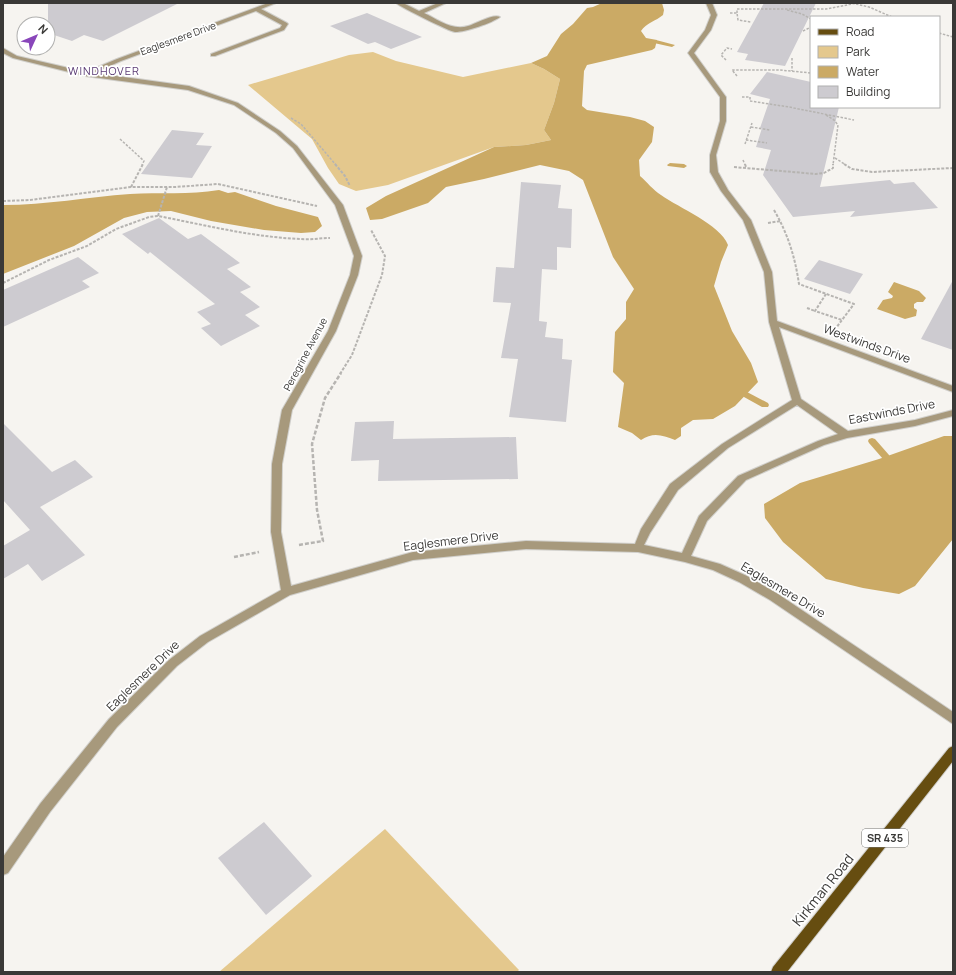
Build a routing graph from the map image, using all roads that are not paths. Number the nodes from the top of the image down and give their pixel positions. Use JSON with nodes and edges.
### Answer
{"nodes":[{"id":1,"x":273,"y":3,"type":"edge"},
{"id":2,"x":399,"y":3,"type":"edge"},
{"id":3,"x":443,"y":3,"type":"edge"},
{"id":4,"x":709,"y":3,"type":"edge"},
{"id":5,"x":256,"y":9,"type":"junction"},
{"id":6,"x":418,"y":13,"type":"junction"},
{"id":7,"x":497,"y":17,"type":"dead end"},
{"id":8,"x":3,"y":50,"type":"edge"},
{"id":9,"x":213,"y":55,"type":"dead end"},
{"id":10,"x":85,"y":74,"type":"junction"},
{"id":11,"x":773,"y":322,"type":"junction"},
{"id":12,"x":953,"y":389,"type":"edge"},
{"id":13,"x":797,"y":401,"type":"junction"},
{"id":14,"x":953,"y":413,"type":"edge"},
{"id":15,"x":846,"y":435,"type":"junction"},
{"id":16,"x":638,"y":548,"type":"junction"},
{"id":17,"x":685,"y":558,"type":"junction"},
{"id":18,"x":287,"y":592,"type":"junction"},
{"id":19,"x":953,"y":719,"type":"edge"},
{"id":20,"x":953,"y":752,"type":"edge"},
{"id":21,"x":3,"y":868,"type":"edge"},
{"id":22,"x":778,"y":972,"type":"edge"}],
"edges":[{"from":1,"to":5,"type":"street","name":"Eaglesmere Drive"},
{"from":2,"to":6,"type":"street"},
{"from":3,"to":6,"type":"street"},
{"from":4,"to":11,"type":"street"},
{"from":5,"to":9,"type":"street"},
{"from":5,"to":10,"type":"street","name":"Eaglesmere Drive"},
{"from":6,"to":7,"type":"street"},
{"from":8,"to":10,"type":"street","name":"Peregrine Avenue"},
{"from":10,"to":18,"type":"street","name":"Peregrine Avenue"},
{"from":11,"to":12,"type":"street","name":"Westwinds Drive"},
{"from":11,"to":13,"type":"street"},
{"from":13,"to":15,"type":"street","name":"Eastwinds Drive"},
{"from":13,"to":16,"type":"street"},
{"from":14,"to":15,"type":"street","name":"Eastwinds Drive"},
{"from":15,"to":17,"type":"street"},
{"from":16,"to":17,"type":"street","name":"Eaglesmere Drive"},
{"from":16,"to":18,"type":"street","name":"Eaglesmere Drive"},
{"from":17,"to":19,"type":"street","name":"Eaglesmere Drive"},
{"from":18,"to":21,"type":"street","name":"Eaglesmere Drive"},
{"from":20,"to":22,"type":"main road","name":"Kirkman Road","number":"SR 435"}]}
